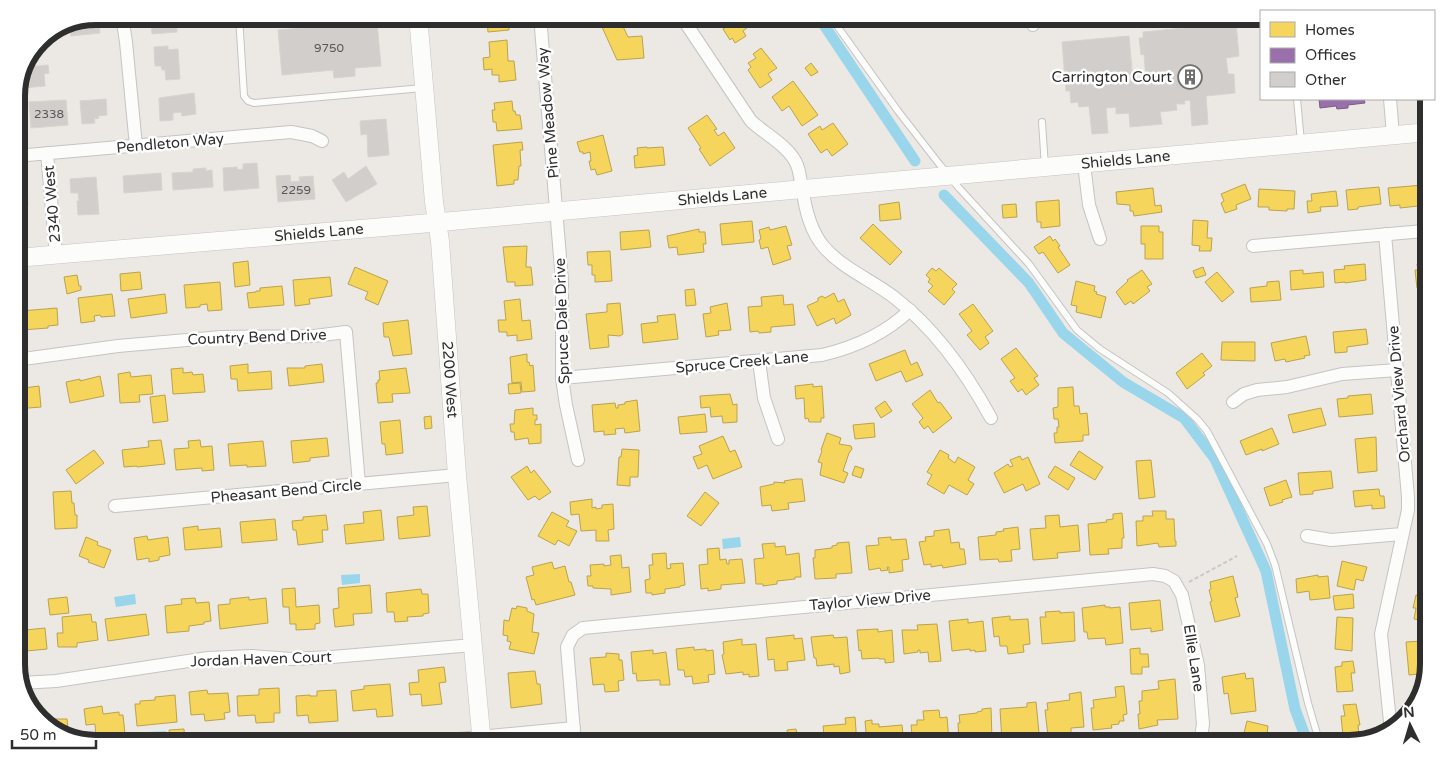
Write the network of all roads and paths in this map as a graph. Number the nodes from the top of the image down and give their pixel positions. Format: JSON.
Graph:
{"nodes":[{"id":1,"x":123,"y":25,"type":"edge"},
{"id":2,"x":240,"y":25,"type":"edge"},
{"id":3,"x":419,"y":25,"type":"edge"},
{"id":4,"x":541,"y":25,"type":"edge"},
{"id":5,"x":687,"y":25,"type":"edge"},
{"id":6,"x":836,"y":25,"type":"edge"},
{"id":7,"x":424,"y":88,"type":"junction"},
{"id":8,"x":1297,"y":100,"type":"edge"},
{"id":9,"x":1390,"y":100,"type":"edge"},
{"id":10,"x":1042,"y":122,"type":"dead end"},
{"id":11,"x":1420,"y":133,"type":"edge"},
{"id":12,"x":1393,"y":135,"type":"junction"},
{"id":13,"x":322,"y":141,"type":"dead end"},
{"id":14,"x":1301,"y":144,"type":"junction"},
{"id":15,"x":136,"y":146,"type":"junction"},
{"id":16,"x":48,"y":154,"type":"junction"},
{"id":17,"x":25,"y":155,"type":"edge"},
{"id":18,"x":1084,"y":164,"type":"junction"},
{"id":19,"x":1045,"y":168,"type":"junction"},
{"id":20,"x":949,"y":177,"type":"junction"},
{"id":21,"x":802,"y":189,"type":"junction"},
{"id":22,"x":557,"y":210,"type":"junction"},
{"id":23,"x":437,"y":222,"type":"junction"},
{"id":24,"x":1420,"y":231,"type":"edge"},
{"id":25,"x":1385,"y":234,"type":"junction"},
{"id":26,"x":1100,"y":239,"type":"dead end"},
{"id":27,"x":1253,"y":246,"type":"dead end"},
{"id":28,"x":56,"y":255,"type":"junction"},
{"id":29,"x":25,"y":257,"type":"edge"},
{"id":30,"x":910,"y":310,"type":"junction"},
{"id":31,"x":25,"y":359,"type":"edge"},
{"id":32,"x":759,"y":361,"type":"junction"},
{"id":33,"x":1397,"y":370,"type":"junction"},
{"id":34,"x":562,"y":378,"type":"junction"},
{"id":35,"x":1233,"y":402,"type":"dead end"},
{"id":36,"x":991,"y":418,"type":"dead end"},
{"id":37,"x":778,"y":439,"type":"dead end"},
{"id":38,"x":578,"y":460,"type":"dead end"},
{"id":39,"x":457,"y":476,"type":"junction"},
{"id":40,"x":359,"y":484,"type":"junction"},
{"id":41,"x":115,"y":506,"type":"dead end"},
{"id":42,"x":1402,"y":534,"type":"junction"},
{"id":43,"x":1307,"y":536,"type":"dead end"},
{"id":44,"x":1236,"y":556,"type":"dead end"},
{"id":45,"x":1170,"y":578,"type":"joint"},
{"id":46,"x":1189,"y":582,"type":"dead end"},
{"id":47,"x":473,"y":645,"type":"junction"},
{"id":48,"x":28,"y":683,"type":"edge"},
{"id":49,"x":1388,"y":700,"type":"edge"},
{"id":50,"x":574,"y":728,"type":"junction"},
{"id":51,"x":482,"y":735,"type":"edge"},
{"id":52,"x":520,"y":735,"type":"edge"},
{"id":53,"x":574,"y":735,"type":"edge"},
{"id":54,"x":1200,"y":735,"type":"edge"},
{"id":55,"x":1317,"y":735,"type":"edge"}],
"edges":[{"from":1,"to":15,"type":"street"},
{"from":2,"to":7,"type":"lane"},
{"from":3,"to":7,"type":"main road","name":"2200 West"},
{"from":4,"to":22,"type":"street","name":"Pine Meadow Way"},
{"from":5,"to":21,"type":"street"},
{"from":6,"to":20,"type":"lane"},
{"from":7,"to":23,"type":"main road","name":"2200 West"},
{"from":8,"to":14,"type":"lane"},
{"from":9,"to":12,"type":"street"},
{"from":10,"to":19,"type":"lane"},
{"from":11,"to":12,"type":"main road","name":"Shields Lane"},
{"from":12,"to":14,"type":"main road","name":"Shields Lane"},
{"from":13,"to":15,"type":"street","name":"Pendleton Way"},
{"from":14,"to":18,"type":"main road","name":"Shields Lane"},
{"from":15,"to":16,"type":"street","name":"Pendleton Way"},
{"from":16,"to":17,"type":"street","name":"Pendleton Way"},
{"from":16,"to":28,"type":"street","name":"2340 West"},
{"from":18,"to":19,"type":"main road","name":"Shields Lane"},
{"from":18,"to":26,"type":"street"},
{"from":19,"to":20,"type":"main road","name":"Shields Lane"},
{"from":20,"to":21,"type":"main road","name":"Shields Lane"},
{"from":20,"to":55,"type":"lane"},
{"from":21,"to":22,"type":"main road","name":"Shields Lane"},
{"from":21,"to":30,"type":"street"},
{"from":22,"to":23,"type":"main road","name":"Shields Lane"},
{"from":22,"to":34,"type":"street","name":"Spruce Dale Drive"},
{"from":23,"to":28,"type":"main road","name":"Shields Lane"},
{"from":23,"to":39,"type":"main road","name":"2200 West"},
{"from":24,"to":25,"type":"street"},
{"from":25,"to":27,"type":"street"},
{"from":25,"to":33,"type":"street","name":"Orchard View Drive"},
{"from":28,"to":29,"type":"main road","name":"Shields Lane"},
{"from":30,"to":32,"type":"street","name":"Spruce Creek Lane"},
{"from":30,"to":36,"type":"street"},
{"from":31,"to":40,"type":"street","name":"Country Bend Drive"},
{"from":32,"to":34,"type":"street","name":"Spruce Creek Lane"},
{"from":32,"to":37,"type":"street"},
{"from":33,"to":35,"type":"street"},
{"from":33,"to":42,"type":"street","name":"Orchard View Drive"},
{"from":34,"to":38,"type":"street","name":"Spruce Dale Drive"},
{"from":39,"to":40,"type":"street","name":"Pheasant Bend Circle"},
{"from":39,"to":47,"type":"main road","name":"2200 West"},
{"from":40,"to":41,"type":"street","name":"Pheasant Bend Circle"},
{"from":42,"to":43,"type":"street"},
{"from":42,"to":49,"type":"street","name":"Orchard View Drive"},
{"from":44,"to":46,"type":"path"},
{"from":45,"to":50,"type":"street","name":"Taylor View Drive"},
{"from":45,"to":54,"type":"street","name":"Ellie Lane"},
{"from":47,"to":48,"type":"street","name":"Jordan Haven Court"},
{"from":47,"to":51,"type":"main road","name":"2200 West"},
{"from":50,"to":52,"type":"street"},
{"from":50,"to":53,"type":"street"}]}
